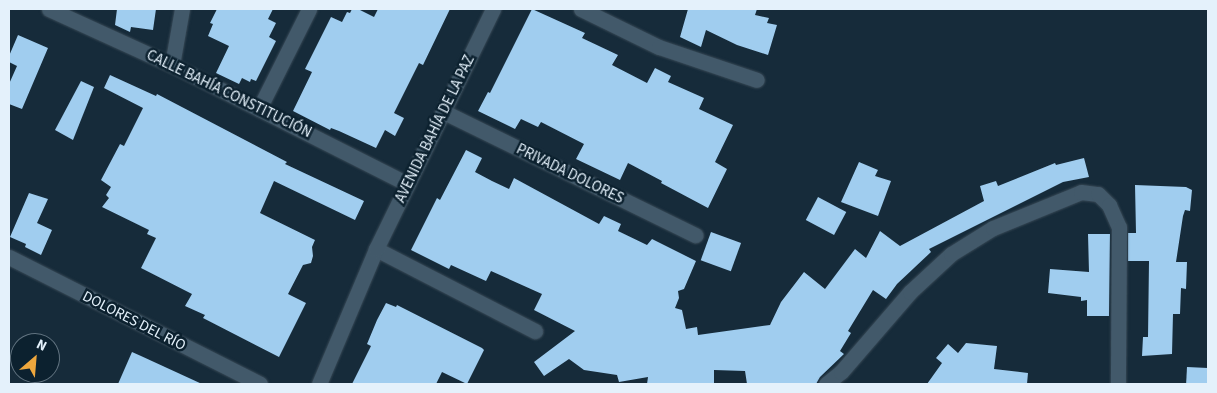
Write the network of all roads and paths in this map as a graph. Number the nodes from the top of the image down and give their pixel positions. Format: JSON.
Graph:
{"nodes":[{"id":1,"x":49,"y":9,"type":"edge"},
{"id":2,"x":182,"y":9,"type":"edge"},
{"id":3,"x":309,"y":9,"type":"edge"},
{"id":4,"x":493,"y":9,"type":"edge"},
{"id":5,"x":581,"y":9,"type":"edge"},
{"id":6,"x":172,"y":65,"type":"junction"},
{"id":7,"x":757,"y":80,"type":"dead end"},
{"id":8,"x":258,"y":109,"type":"junction"},
{"id":9,"x":444,"y":112,"type":"junction"},
{"id":10,"x":408,"y":184,"type":"junction"},
{"id":11,"x":696,"y":235,"type":"dead end"},
{"id":12,"x":376,"y":249,"type":"junction"},
{"id":13,"x":9,"y":257,"type":"edge"},
{"id":14,"x":535,"y":331,"type":"dead end"},
{"id":15,"x":260,"y":384,"type":"edge"},
{"id":16,"x":318,"y":384,"type":"edge"},
{"id":17,"x":826,"y":384,"type":"edge"},
{"id":18,"x":1118,"y":384,"type":"edge"}],
"edges":[{"from":1,"to":6,"type":"street","name":"CALLE BAHÍA CONSTITUCIÓN"},
{"from":2,"to":6,"type":"street"},
{"from":3,"to":8,"type":"street"},
{"from":4,"to":9,"type":"street","name":"AVENIDA BAHÍA DE LA PAZ"},
{"from":5,"to":7,"type":"street"},
{"from":6,"to":8,"type":"street","name":"CALLE BAHÍA CONSTITUCIÓN"},
{"from":8,"to":10,"type":"street","name":"CALLE BAHÍA CONSTITUCIÓN"},
{"from":9,"to":10,"type":"street","name":"AVENIDA BAHÍA DE LA PAZ"},
{"from":9,"to":11,"type":"street","name":"PRIVADA DOLORES"},
{"from":10,"to":12,"type":"street","name":"AVENIDA BAHÍA DE LA PAZ"},
{"from":12,"to":14,"type":"street"},
{"from":12,"to":16,"type":"street","name":"AVENIDA BAHÍA DE LA PAZ"},
{"from":13,"to":15,"type":"street","name":"DOLORES DEL RÍO"},
{"from":17,"to":18,"type":"street"}]}
